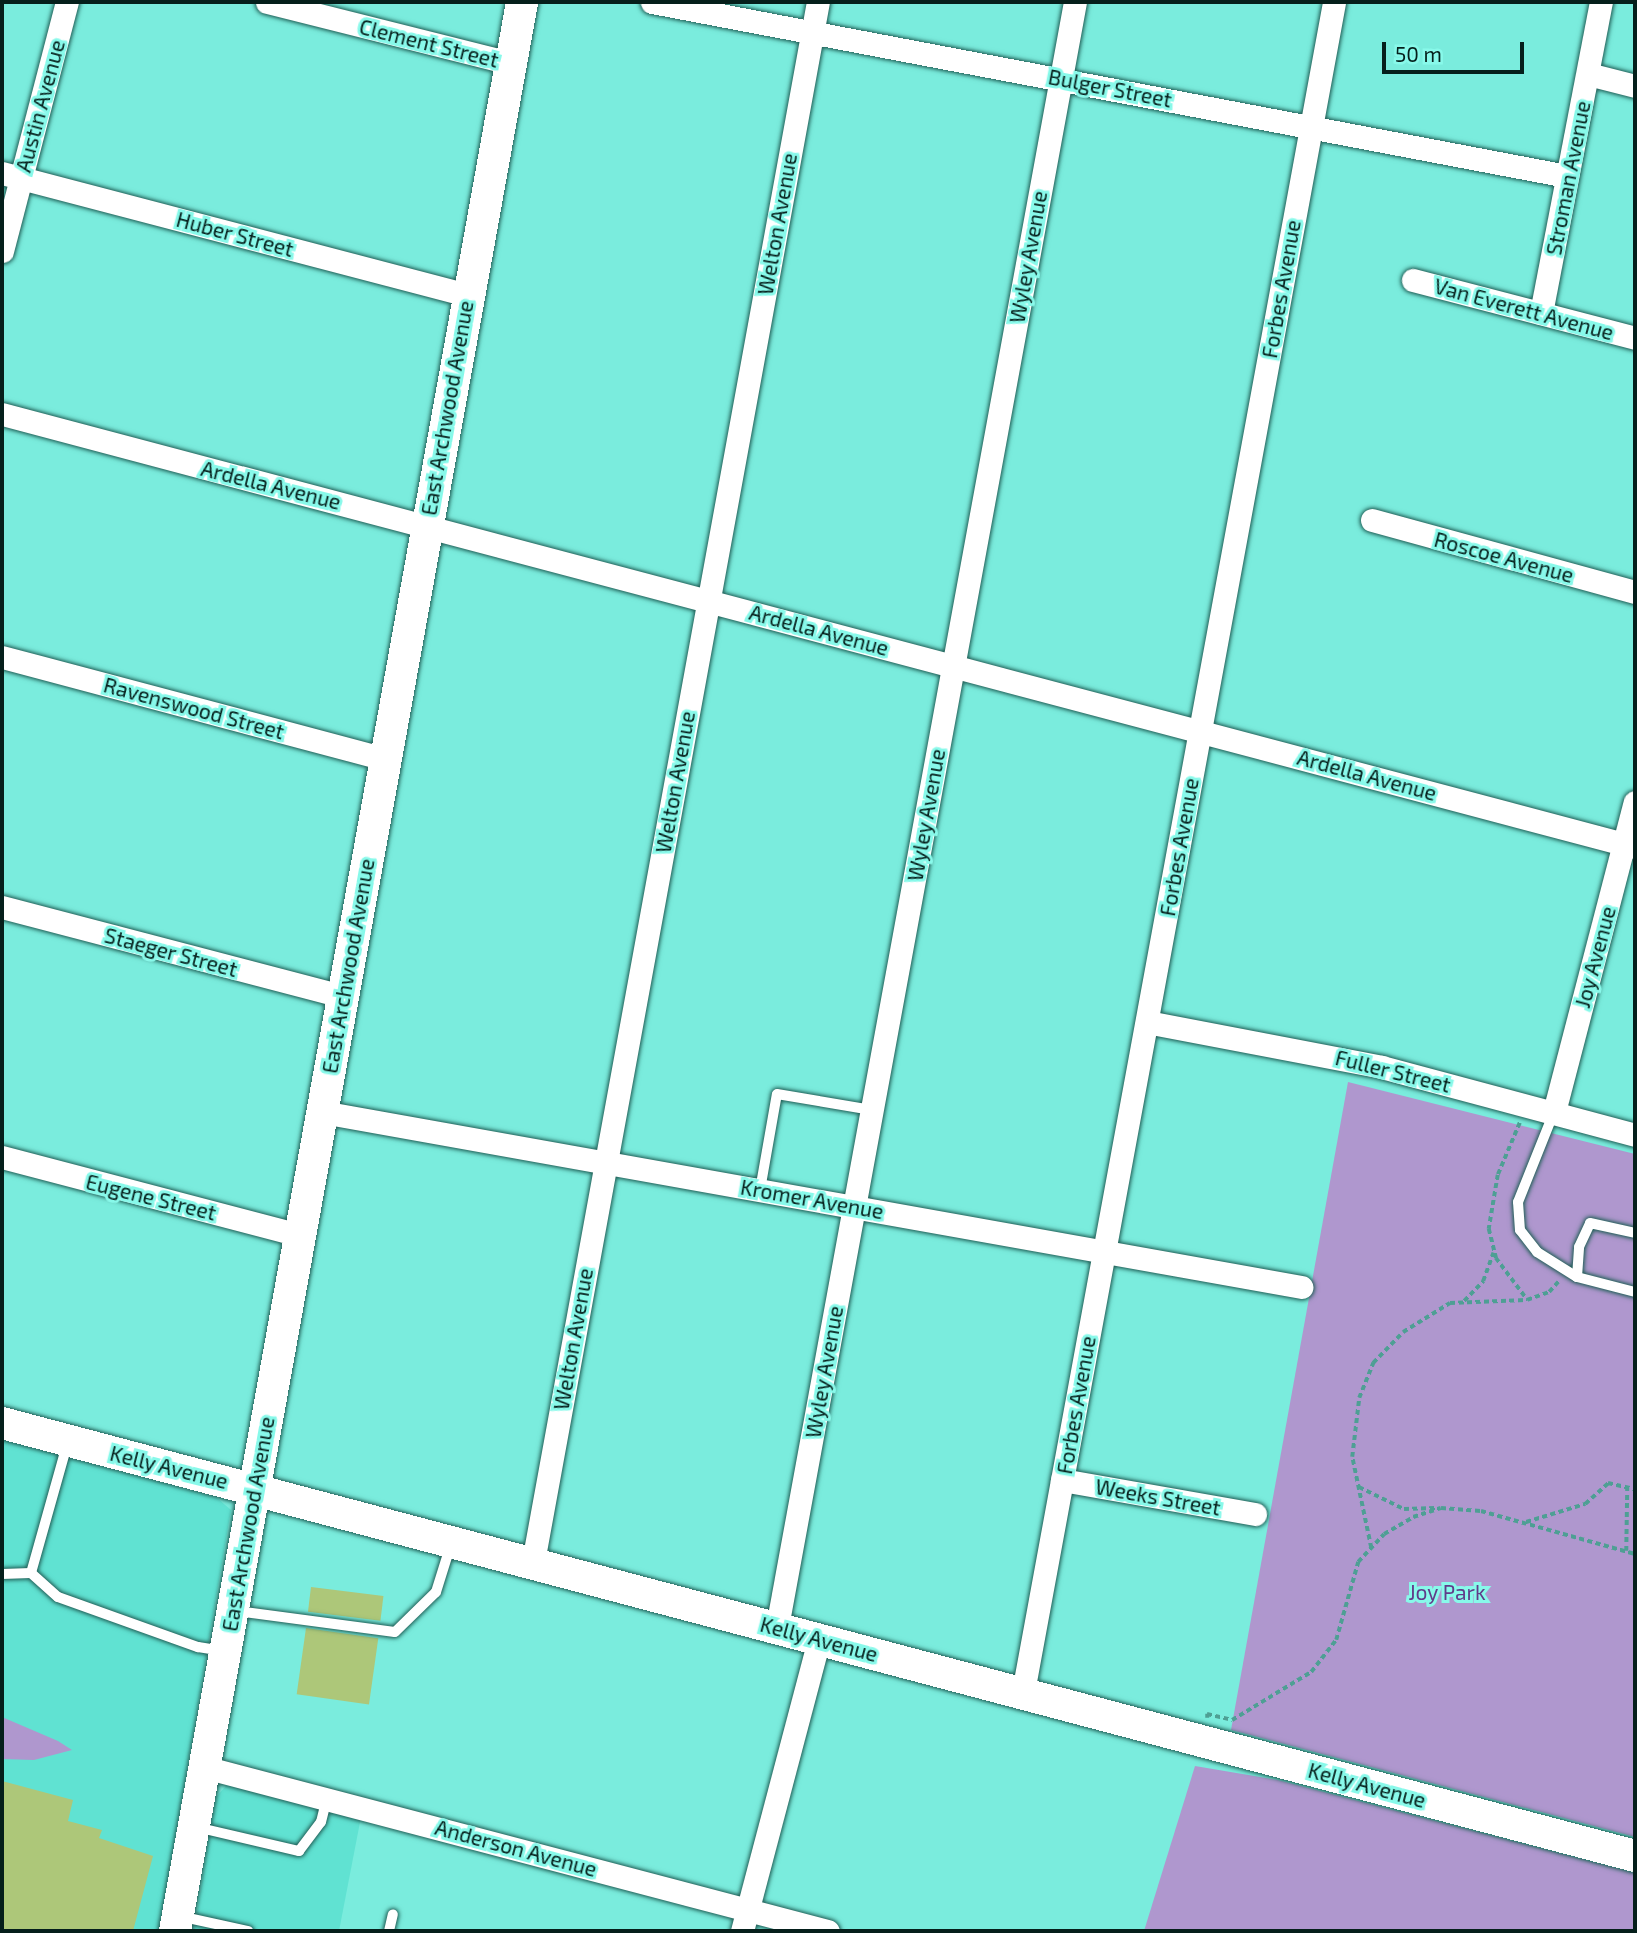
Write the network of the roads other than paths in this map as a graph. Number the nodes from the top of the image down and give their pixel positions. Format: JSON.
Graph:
{"nodes":[{"id":1,"x":68,"y":2,"type":"edge"},
{"id":2,"x":267,"y":2,"type":"edge"},
{"id":3,"x":522,"y":2,"type":"edge"},
{"id":4,"x":652,"y":2,"type":"edge"},
{"id":5,"x":818,"y":2,"type":"edge"},
{"id":6,"x":1075,"y":2,"type":"edge"},
{"id":7,"x":1334,"y":2,"type":"edge"},
{"id":8,"x":1601,"y":2,"type":"edge"},
{"id":9,"x":812,"y":31,"type":"junction"},
{"id":10,"x":510,"y":63,"type":"junction"},
{"id":11,"x":1588,"y":74,"type":"junction"},
{"id":12,"x":1061,"y":79,"type":"junction"},
{"id":13,"x":1635,"y":86,"type":"edge"},
{"id":14,"x":1311,"y":127,"type":"junction"},
{"id":15,"x":11,"y":175,"type":"edge"},
{"id":16,"x":1567,"y":176,"type":"junction"},
{"id":17,"x":2,"y":251,"type":"edge"},
{"id":18,"x":1413,"y":280,"type":"dead end"},
{"id":19,"x":467,"y":295,"type":"junction"},
{"id":20,"x":1541,"y":313,"type":"junction"},
{"id":21,"x":1635,"y":338,"type":"edge"},
{"id":22,"x":2,"y":414,"type":"edge"},
{"id":23,"x":1372,"y":520,"type":"dead end"},
{"id":24,"x":426,"y":526,"type":"junction"},
{"id":25,"x":1635,"y":592,"type":"edge"},
{"id":26,"x":708,"y":601,"type":"junction"},
{"id":27,"x":2,"y":657,"type":"edge"},
{"id":28,"x":953,"y":666,"type":"junction"},
{"id":29,"x":1200,"y":731,"type":"junction"},
{"id":30,"x":386,"y":759,"type":"junction"},
{"id":31,"x":1635,"y":802,"type":"edge"},
{"id":32,"x":1630,"y":846,"type":"edge"},
{"id":33,"x":2,"y":907,"type":"edge"},
{"id":34,"x":341,"y":996,"type":"junction"},
{"id":35,"x":1147,"y":1022,"type":"junction"},
{"id":36,"x":872,"y":1110,"type":"junction"},
{"id":37,"x":322,"y":1112,"type":"junction"},
{"id":38,"x":1554,"y":1112,"type":"junction"},
{"id":39,"x":1635,"y":1135,"type":"edge"},
{"id":40,"x":2,"y":1157,"type":"edge"},
{"id":41,"x":605,"y":1163,"type":"junction"},
{"id":42,"x":760,"y":1190,"type":"junction"},
{"id":43,"x":854,"y":1207,"type":"junction"},
{"id":44,"x":1635,"y":1234,"type":"edge"},
{"id":45,"x":300,"y":1235,"type":"junction"},
{"id":46,"x":1104,"y":1252,"type":"junction"},
{"id":47,"x":1573,"y":1274,"type":"junction"},
{"id":48,"x":1301,"y":1287,"type":"dead end"},
{"id":49,"x":1635,"y":1292,"type":"edge"},
{"id":50,"x":2,"y":1423,"type":"edge"},
{"id":51,"x":68,"y":1441,"type":"junction"},
{"id":52,"x":1062,"y":1480,"type":"junction"},
{"id":53,"x":255,"y":1489,"type":"junction"},
{"id":54,"x":1255,"y":1514,"type":"dead end"},
{"id":55,"x":452,"y":1541,"type":"junction"},
{"id":56,"x":533,"y":1562,"type":"junction"},
{"id":57,"x":31,"y":1573,"type":"junction"},
{"id":58,"x":2,"y":1574,"type":"edge"},
{"id":59,"x":233,"y":1611,"type":"junction"},
{"id":60,"x":776,"y":1628,"type":"junction"},
{"id":61,"x":819,"y":1639,"type":"junction"},
{"id":62,"x":225,"y":1651,"type":"junction"},
{"id":63,"x":1023,"y":1692,"type":"junction"},
{"id":64,"x":204,"y":1767,"type":"junction"},
{"id":65,"x":327,"y":1798,"type":"junction"},
{"id":66,"x":193,"y":1827,"type":"junction"},
{"id":67,"x":1635,"y":1856,"type":"edge"},
{"id":68,"x":393,"y":1914,"type":"dead end"},
{"id":69,"x":745,"y":1921,"type":"edge"},
{"id":70,"x":176,"y":1924,"type":"edge"},
{"id":71,"x":248,"y":1931,"type":"edge"},
{"id":72,"x":389,"y":1931,"type":"edge"},
{"id":73,"x":828,"y":1931,"type":"edge"}],
"edges":[{"from":1,"to":15,"type":"street","name":"Austin Avenue"},
{"from":2,"to":10,"type":"street","name":"Clement Street"},
{"from":3,"to":10,"type":"main road","name":"East Archwood Avenue"},
{"from":4,"to":9,"type":"street","name":"Bulger Street"},
{"from":5,"to":9,"type":"street","name":"Welton Avenue"},
{"from":6,"to":12,"type":"street","name":"Wyley Avenue"},
{"from":7,"to":14,"type":"street","name":"Forbes Avenue"},
{"from":8,"to":11,"type":"street","name":"Stroman Avenue"},
{"from":9,"to":12,"type":"street","name":"Bulger Street"},
{"from":9,"to":26,"type":"street","name":"Welton Avenue"},
{"from":10,"to":19,"type":"main road","name":"East Archwood Avenue"},
{"from":11,"to":13,"type":"street"},
{"from":11,"to":16,"type":"street","name":"Stroman Avenue"},
{"from":12,"to":14,"type":"street","name":"Bulger Street"},
{"from":12,"to":28,"type":"street","name":"Wyley Avenue"},
{"from":14,"to":16,"type":"street","name":"Bulger Street"},
{"from":14,"to":29,"type":"street","name":"Forbes Avenue"},
{"from":15,"to":17,"type":"street","name":"Austin Avenue"},
{"from":15,"to":19,"type":"street","name":"Huber Street"},
{"from":16,"to":20,"type":"street","name":"Stroman Avenue"},
{"from":18,"to":20,"type":"street","name":"Van Everett Avenue"},
{"from":19,"to":24,"type":"main road","name":"East Archwood Avenue"},
{"from":20,"to":21,"type":"street","name":"Van Everett Avenue"},
{"from":22,"to":24,"type":"street","name":"Ardella Avenue"},
{"from":23,"to":25,"type":"street","name":"Roscoe Avenue"},
{"from":24,"to":26,"type":"street","name":"Ardella Avenue"},
{"from":24,"to":30,"type":"main road","name":"East Archwood Avenue"},
{"from":26,"to":28,"type":"street","name":"Ardella Avenue"},
{"from":26,"to":41,"type":"street","name":"Welton Avenue"},
{"from":27,"to":30,"type":"street","name":"Ravenswood Street"},
{"from":28,"to":29,"type":"street","name":"Ardella Avenue"},
{"from":28,"to":36,"type":"street","name":"Wyley Avenue"},
{"from":29,"to":32,"type":"street","name":"Ardella Avenue"},
{"from":29,"to":35,"type":"street","name":"Forbes Avenue"},
{"from":30,"to":34,"type":"main road","name":"East Archwood Avenue"},
{"from":31,"to":32,"type":"street","name":"Joy Avenue"},
{"from":32,"to":38,"type":"street","name":"Joy Avenue"},
{"from":33,"to":34,"type":"street","name":"Staeger Street"},
{"from":34,"to":37,"type":"main road","name":"East Archwood Avenue"},
{"from":35,"to":38,"type":"street","name":"Fuller Street"},
{"from":35,"to":46,"type":"street","name":"Forbes Avenue"},
{"from":36,"to":42,"type":"lane"},
{"from":36,"to":43,"type":"street","name":"Wyley Avenue"},
{"from":37,"to":41,"type":"street","name":"Kromer Avenue"},
{"from":37,"to":45,"type":"main road","name":"East Archwood Avenue"},
{"from":38,"to":39,"type":"street","name":"Fuller Street"},
{"from":38,"to":47,"type":"lane"},
{"from":40,"to":45,"type":"street","name":"Eugene Street"},
{"from":41,"to":42,"type":"street","name":"Kromer Avenue"},
{"from":41,"to":56,"type":"street","name":"Welton Avenue"},
{"from":42,"to":43,"type":"street","name":"Kromer Avenue"},
{"from":43,"to":46,"type":"street","name":"Kromer Avenue"},
{"from":43,"to":60,"type":"street","name":"Wyley Avenue"},
{"from":44,"to":47,"type":"lane"},
{"from":45,"to":53,"type":"main road","name":"East Archwood Avenue"},
{"from":46,"to":48,"type":"street","name":"Kromer Avenue"},
{"from":46,"to":52,"type":"street","name":"Forbes Avenue"},
{"from":47,"to":49,"type":"lane"},
{"from":50,"to":51,"type":"main road","name":"Kelly Avenue"},
{"from":51,"to":53,"type":"main road","name":"Kelly Avenue"},
{"from":51,"to":57,"type":"lane"},
{"from":52,"to":54,"type":"street","name":"Weeks Street"},
{"from":52,"to":63,"type":"street","name":"Forbes Avenue"},
{"from":53,"to":55,"type":"main road","name":"Kelly Avenue"},
{"from":53,"to":59,"type":"main road","name":"East Archwood Avenue"},
{"from":55,"to":56,"type":"main road","name":"Kelly Avenue"},
{"from":55,"to":59,"type":"lane"},
{"from":56,"to":60,"type":"main road","name":"Kelly Avenue"},
{"from":57,"to":58,"type":"lane"},
{"from":57,"to":62,"type":"lane"},
{"from":59,"to":62,"type":"main road","name":"East Archwood Avenue"},
{"from":60,"to":61,"type":"main road","name":"Kelly Avenue"},
{"from":61,"to":63,"type":"main road","name":"Kelly Avenue"},
{"from":61,"to":69,"type":"street"},
{"from":62,"to":64,"type":"main road","name":"East Archwood Avenue"},
{"from":63,"to":67,"type":"main road","name":"Kelly Avenue"},
{"from":64,"to":65,"type":"street","name":"Anderson Avenue"},
{"from":64,"to":66,"type":"main road","name":"East Archwood Avenue"},
{"from":65,"to":66,"type":"lane"},
{"from":65,"to":69,"type":"street","name":"Anderson Avenue"},
{"from":66,"to":70,"type":"main road","name":"East Archwood Avenue"},
{"from":68,"to":72,"type":"lane"},
{"from":69,"to":73,"type":"street","name":"Anderson Avenue"},
{"from":70,"to":71,"type":"lane"}]}
